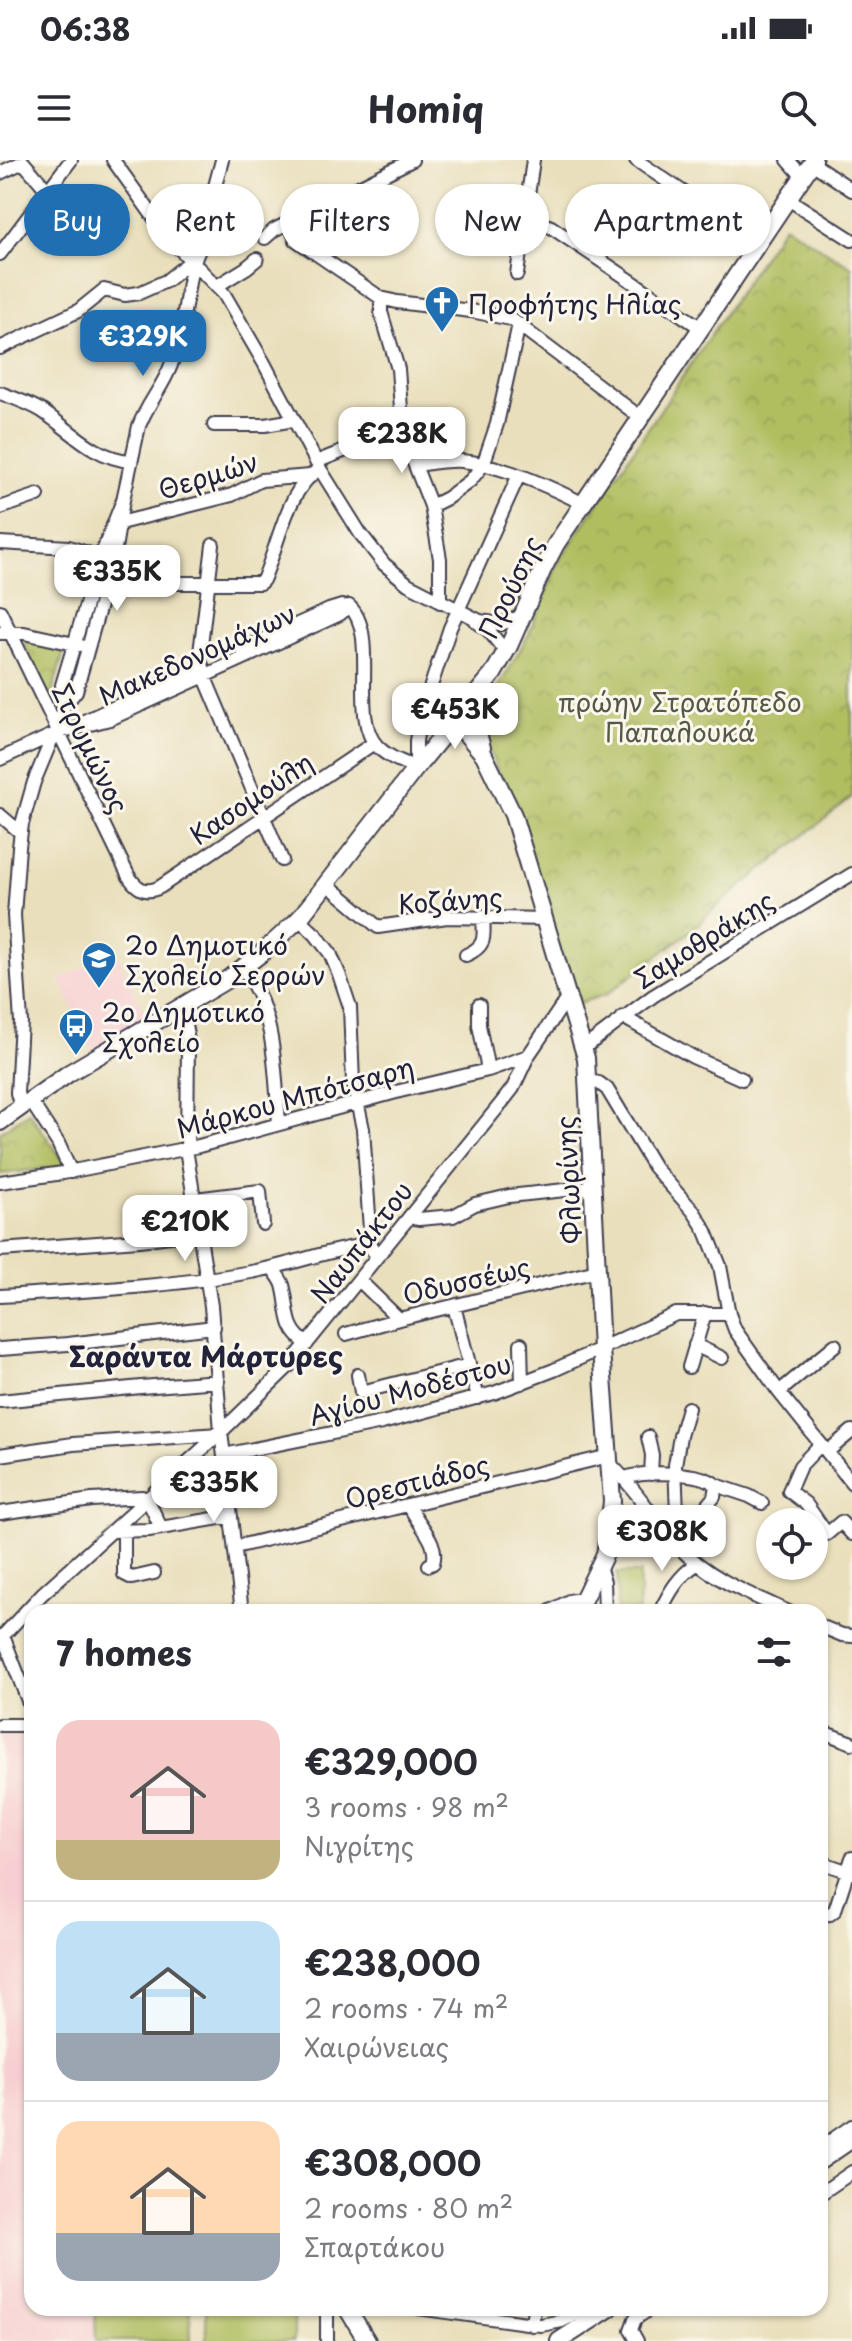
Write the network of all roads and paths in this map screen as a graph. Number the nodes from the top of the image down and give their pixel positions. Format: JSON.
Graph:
{"nodes":[{"id":1,"x":71,"y":160,"type":"edge"},
{"id":2,"x":113,"y":160,"type":"edge"},
{"id":3,"x":222,"y":160,"type":"edge"},
{"id":4,"x":412,"y":160,"type":"edge"},
{"id":5,"x":533,"y":160,"type":"edge"},
{"id":6,"x":636,"y":160,"type":"edge"},
{"id":7,"x":788,"y":160,"type":"edge"},
{"id":8,"x":23,"y":162,"type":"edge"},
{"id":9,"x":396,"y":164,"type":"edge"},
{"id":10,"x":810,"y":167,"type":"edge"},
{"id":11,"x":0,"y":173,"type":"edge"},
{"id":12,"x":42,"y":184,"type":"edge"},
{"id":13,"x":53,"y":184,"type":"edge"},
{"id":14,"x":216,"y":184,"type":"edge"},
{"id":15,"x":359,"y":184,"type":"edge"},
{"id":16,"x":530,"y":184,"type":"edge"},
{"id":17,"x":671,"y":184,"type":"edge"},
{"id":18,"x":852,"y":190,"type":"edge"},
{"id":19,"x":788,"y":199,"type":"junction"},
{"id":20,"x":146,"y":206,"type":"edge"},
{"id":21,"x":24,"y":222,"type":"edge"},
{"id":22,"x":771,"y":224,"type":"edge"},
{"id":23,"x":549,"y":226,"type":"edge"},
{"id":24,"x":280,"y":227,"type":"edge"},
{"id":25,"x":265,"y":238,"type":"dead end"},
{"id":26,"x":852,"y":240,"type":"edge"},
{"id":27,"x":0,"y":254,"type":"edge"},
{"id":28,"x":188,"y":256,"type":"edge"},
{"id":29,"x":195,"y":256,"type":"edge"},
{"id":30,"x":319,"y":256,"type":"edge"},
{"id":31,"x":519,"y":256,"type":"edge"},
{"id":32,"x":749,"y":256,"type":"edge"},
{"id":33,"x":257,"y":259,"type":"dead end"},
{"id":34,"x":193,"y":260,"type":"junction"},
{"id":35,"x":517,"y":274,"type":"dead end"},
{"id":36,"x":217,"y":286,"type":"junction"},
{"id":37,"x":381,"y":298,"type":"junction"},
{"id":38,"x":519,"y":324,"type":"junction"},
{"id":39,"x":701,"y":328,"type":"junction"},
{"id":40,"x":97,"y":332,"type":"dead end"},
{"id":41,"x":179,"y":335,"type":"junction"},
{"id":42,"x":0,"y":348,"type":"edge"},
{"id":43,"x":0,"y":393,"type":"edge"},
{"id":44,"x":640,"y":417,"type":"junction"},
{"id":45,"x":294,"y":420,"type":"junction"},
{"id":46,"x":214,"y":425,"type":"dead end"},
{"id":47,"x":403,"y":435,"type":"junction"},
{"id":48,"x":130,"y":461,"type":"junction"},
{"id":49,"x":417,"y":465,"type":"junction"},
{"id":50,"x":483,"y":465,"type":"junction"},
{"id":51,"x":315,"y":469,"type":"junction"},
{"id":52,"x":518,"y":477,"type":"junction"},
{"id":53,"x":38,"y":495,"type":"dead end"},
{"id":54,"x":123,"y":500,"type":"junction"},
{"id":55,"x":582,"y":503,"type":"junction"},
{"id":56,"x":431,"y":506,"type":"junction"},
{"id":57,"x":0,"y":508,"type":"edge"},
{"id":58,"x":120,"y":523,"type":"junction"},
{"id":59,"x":0,"y":543,"type":"edge"},
{"id":60,"x":213,"y":545,"type":"dead end"},
{"id":61,"x":106,"y":562,"type":"junction"},
{"id":62,"x":208,"y":583,"type":"junction"},
{"id":63,"x":440,"y":602,"type":"junction"},
{"id":64,"x":457,"y":610,"type":"junction"},
{"id":65,"x":0,"y":611,"type":"edge"},
{"id":66,"x":522,"y":616,"type":"junction"},
{"id":67,"x":470,"y":617,"type":"junction"},
{"id":68,"x":5,"y":632,"type":"edge"},
{"id":69,"x":74,"y":644,"type":"junction"},
{"id":70,"x":89,"y":648,"type":"junction"},
{"id":71,"x":506,"y":652,"type":"junction"},
{"id":72,"x":202,"y":672,"type":"junction"},
{"id":73,"x":480,"y":691,"type":"junction"},
{"id":74,"x":64,"y":706,"type":"junction"},
{"id":75,"x":455,"y":721,"type":"junction"},
{"id":76,"x":57,"y":733,"type":"junction"},
{"id":77,"x":374,"y":743,"type":"junction"},
{"id":78,"x":484,"y":755,"type":"junction"},
{"id":79,"x":0,"y":759,"type":"edge"},
{"id":80,"x":416,"y":768,"type":"junction"},
{"id":81,"x":0,"y":815,"type":"edge"},
{"id":82,"x":264,"y":818,"type":"junction"},
{"id":83,"x":20,"y":832,"type":"junction"},
{"id":84,"x":282,"y":860,"type":"dead end"},
{"id":85,"x":852,"y":874,"type":"edge"},
{"id":86,"x":327,"y":884,"type":"junction"},
{"id":87,"x":153,"y":891,"type":"joint"},
{"id":88,"x":483,"y":916,"type":"junction"},
{"id":89,"x":299,"y":919,"type":"junction"},
{"id":90,"x":545,"y":919,"type":"junction"},
{"id":91,"x":466,"y":955,"type":"dead end"},
{"id":92,"x":243,"y":968,"type":"junction"},
{"id":93,"x":568,"y":997,"type":"junction"},
{"id":94,"x":479,"y":1005,"type":"dead end"},
{"id":95,"x":182,"y":1008,"type":"junction"},
{"id":96,"x":623,"y":1017,"type":"junction"},
{"id":97,"x":585,"y":1047,"type":"junction"},
{"id":98,"x":528,"y":1056,"type":"junction"},
{"id":99,"x":488,"y":1070,"type":"junction"},
{"id":100,"x":742,"y":1079,"type":"dead end"},
{"id":101,"x":588,"y":1081,"type":"junction"},
{"id":102,"x":356,"y":1103,"type":"junction"},
{"id":103,"x":25,"y":1104,"type":"junction"},
{"id":104,"x":0,"y":1122,"type":"edge"},
{"id":105,"x":279,"y":1124,"type":"junction"},
{"id":106,"x":186,"y":1149,"type":"junction"},
{"id":107,"x":71,"y":1172,"type":"junction"},
{"id":108,"x":0,"y":1182,"type":"edge"},
{"id":109,"x":593,"y":1187,"type":"junction"},
{"id":110,"x":195,"y":1199,"type":"junction"},
{"id":111,"x":409,"y":1217,"type":"junction"},
{"id":112,"x":263,"y":1224,"type":"dead end"},
{"id":113,"x":201,"y":1232,"type":"junction"},
{"id":114,"x":371,"y":1244,"type":"junction"},
{"id":115,"x":0,"y":1250,"type":"edge"},
{"id":116,"x":377,"y":1257,"type":"junction"},
{"id":117,"x":273,"y":1268,"type":"junction"},
{"id":118,"x":597,"y":1271,"type":"junction"},
{"id":119,"x":208,"y":1279,"type":"junction"},
{"id":120,"x":359,"y":1280,"type":"junction"},
{"id":121,"x":0,"y":1296,"type":"edge"},
{"id":122,"x":454,"y":1306,"type":"junction"},
{"id":123,"x":336,"y":1309,"type":"junction"},
{"id":124,"x":705,"y":1313,"type":"junction"},
{"id":125,"x":729,"y":1314,"type":"junction"},
{"id":126,"x":399,"y":1319,"type":"junction"},
{"id":127,"x":214,"y":1327,"type":"junction"},
{"id":128,"x":307,"y":1344,"type":"junction"},
{"id":129,"x":521,"y":1344,"type":"dead end"},
{"id":130,"x":695,"y":1345,"type":"junction"},
{"id":131,"x":835,"y":1345,"type":"dead end"},
{"id":132,"x":0,"y":1349,"type":"edge"},
{"id":133,"x":601,"y":1349,"type":"junction"},
{"id":134,"x":722,"y":1358,"type":"dead end"},
{"id":135,"x":469,"y":1365,"type":"junction"},
{"id":136,"x":689,"y":1367,"type":"dead end"},
{"id":137,"x":358,"y":1375,"type":"dead end"},
{"id":138,"x":218,"y":1381,"type":"junction"},
{"id":139,"x":522,"y":1383,"type":"junction"},
{"id":140,"x":779,"y":1392,"type":"junction"},
{"id":141,"x":478,"y":1398,"type":"junction"},
{"id":142,"x":0,"y":1401,"type":"edge"},
{"id":143,"x":688,"y":1408,"type":"dead end"},
{"id":144,"x":852,"y":1431,"type":"edge"},
{"id":145,"x":220,"y":1433,"type":"junction"},
{"id":146,"x":648,"y":1437,"type":"dead end"},
{"id":147,"x":824,"y":1448,"type":"junction"},
{"id":148,"x":0,"y":1455,"type":"edge"},
{"id":149,"x":224,"y":1455,"type":"junction"},
{"id":150,"x":609,"y":1460,"type":"junction"},
{"id":151,"x":651,"y":1474,"type":"junction"},
{"id":152,"x":675,"y":1475,"type":"junction"},
{"id":153,"x":625,"y":1478,"type":"junction"},
{"id":154,"x":852,"y":1483,"type":"edge"},
{"id":155,"x":716,"y":1485,"type":"junction"},
{"id":156,"x":148,"y":1500,"type":"junction"},
{"id":157,"x":762,"y":1503,"type":"dead end"},
{"id":158,"x":645,"y":1504,"type":"junction"},
{"id":159,"x":409,"y":1505,"type":"junction"},
{"id":160,"x":0,"y":1513,"type":"edge"},
{"id":161,"x":672,"y":1515,"type":"junction"},
{"id":162,"x":231,"y":1516,"type":"junction"},
{"id":163,"x":161,"y":1528,"type":"junction"},
{"id":164,"x":118,"y":1532,"type":"junction"},
{"id":165,"x":852,"y":1534,"type":"edge"},
{"id":166,"x":235,"y":1547,"type":"junction"},
{"id":167,"x":679,"y":1547,"type":"junction"},
{"id":168,"x":697,"y":1564,"type":"junction"},
{"id":169,"x":429,"y":1565,"type":"dead end"},
{"id":170,"x":599,"y":1567,"type":"junction"},
{"id":171,"x":154,"y":1573,"type":"dead end"},
{"id":172,"x":32,"y":1604,"type":"edge"},
{"id":173,"x":241,"y":1604,"type":"edge"},
{"id":174,"x":581,"y":1604,"type":"edge"},
{"id":175,"x":605,"y":1604,"type":"edge"},
{"id":176,"x":664,"y":1604,"type":"edge"},
{"id":177,"x":772,"y":1604,"type":"edge"},
{"id":178,"x":24,"y":1613,"type":"edge"},
{"id":179,"x":828,"y":1629,"type":"edge"},
{"id":180,"x":852,"y":1636,"type":"edge"},
{"id":181,"x":1,"y":1637,"type":"edge"},
{"id":182,"x":24,"y":1692,"type":"edge"},
{"id":183,"x":0,"y":1725,"type":"edge"},
{"id":184,"x":24,"y":1725,"type":"edge"},
{"id":185,"x":828,"y":1734,"type":"edge"},
{"id":186,"x":852,"y":1743,"type":"edge"},
{"id":187,"x":828,"y":1864,"type":"edge"},
{"id":188,"x":851,"y":1868,"type":"edge"},
{"id":189,"x":828,"y":1914,"type":"edge"},
{"id":190,"x":852,"y":2126,"type":"edge"},
{"id":191,"x":852,"y":2139,"type":"edge"},
{"id":192,"x":828,"y":2142,"type":"edge"},
{"id":193,"x":828,"y":2156,"type":"edge"},
{"id":194,"x":852,"y":2172,"type":"edge"},
{"id":195,"x":828,"y":2188,"type":"edge"},
{"id":196,"x":327,"y":2316,"type":"edge"},
{"id":197,"x":352,"y":2316,"type":"edge"},
{"id":198,"x":472,"y":2316,"type":"edge"},
{"id":199,"x":533,"y":2316,"type":"edge"},
{"id":200,"x":572,"y":2316,"type":"edge"},
{"id":201,"x":598,"y":2316,"type":"edge"},
{"id":202,"x":640,"y":2316,"type":"edge"},
{"id":203,"x":532,"y":2325,"type":"junction"},
{"id":204,"x":327,"y":2341,"type":"edge"},
{"id":205,"x":367,"y":2341,"type":"edge"},
{"id":206,"x":559,"y":2341,"type":"edge"},
{"id":207,"x":637,"y":2341,"type":"edge"}],
"edges":[{"from":1,"to":13,"type":"street"},
{"from":2,"to":20,"type":"street"},
{"from":3,"to":14,"type":"street"},
{"from":4,"to":9,"type":"street"},
{"from":5,"to":16,"type":"street"},
{"from":6,"to":17,"type":"street"},
{"from":7,"to":10,"type":"street"},
{"from":8,"to":11,"type":"street"},
{"from":8,"to":12,"type":"street"},
{"from":9,"to":15,"type":"street"},
{"from":10,"to":18,"type":"street"},
{"from":10,"to":19,"type":"main road","name":"Προύσης"},
{"from":19,"to":22,"type":"main road","name":"Προύσης"},
{"from":19,"to":26,"type":"street"},
{"from":21,"to":27,"type":"street"},
{"from":23,"to":39,"type":"street"},
{"from":24,"to":25,"type":"street"},
{"from":28,"to":34,"type":"street"},
{"from":29,"to":34,"type":"street"},
{"from":30,"to":37,"type":"street"},
{"from":31,"to":35,"type":"street"},
{"from":32,"to":39,"type":"main road","name":"Προύσης"},
{"from":33,"to":36,"type":"street"},
{"from":34,"to":36,"type":"street"},
{"from":34,"to":41,"type":"street"},
{"from":34,"to":42,"type":"street"},
{"from":36,"to":45,"type":"street"},
{"from":37,"to":38,"type":"street"},
{"from":37,"to":47,"type":"street"},
{"from":38,"to":44,"type":"street"},
{"from":38,"to":50,"type":"street"},
{"from":39,"to":44,"type":"main road","name":"Προύσης"},
{"from":40,"to":41,"type":"street"},
{"from":41,"to":48,"type":"street"},
{"from":43,"to":48,"type":"street"},
{"from":44,"to":55,"type":"main road","name":"Προύσης"},
{"from":45,"to":46,"type":"street"},
{"from":45,"to":51,"type":"street"},
{"from":47,"to":49,"type":"street"},
{"from":47,"to":51,"type":"street","name":"Θερμών"},
{"from":48,"to":54,"type":"street"},
{"from":49,"to":50,"type":"street"},
{"from":49,"to":56,"type":"street"},
{"from":50,"to":52,"type":"street"},
{"from":50,"to":56,"type":"street"},
{"from":51,"to":58,"type":"street","name":"Θερμών"},
{"from":51,"to":62,"type":"street"},
{"from":51,"to":63,"type":"street"},
{"from":52,"to":55,"type":"street"},
{"from":52,"to":64,"type":"street"},
{"from":53,"to":57,"type":"street"},
{"from":54,"to":58,"type":"street"},
{"from":54,"to":61,"type":"street"},
{"from":55,"to":66,"type":"main road","name":"Προύσης"},
{"from":56,"to":63,"type":"street"},
{"from":58,"to":61,"type":"street"},
{"from":59,"to":61,"type":"street"},
{"from":60,"to":62,"type":"street"},
{"from":61,"to":62,"type":"street"},
{"from":61,"to":69,"type":"street"},
{"from":61,"to":70,"type":"street"},
{"from":62,"to":72,"type":"street"},
{"from":63,"to":64,"type":"street"},
{"from":64,"to":67,"type":"street"},
{"from":64,"to":80,"type":"street"},
{"from":65,"to":68,"type":"street","name":"Στρυμώνος"},
{"from":66,"to":67,"type":"street"},
{"from":66,"to":71,"type":"main road","name":"Προύσης"},
{"from":67,"to":71,"type":"street"},
{"from":68,"to":69,"type":"street"},
{"from":68,"to":76,"type":"street","name":"Στρυμώνος"},
{"from":69,"to":70,"type":"street"},
{"from":69,"to":74,"type":"street"},
{"from":70,"to":74,"type":"street"},
{"from":71,"to":73,"type":"main road","name":"Προύσης"},
{"from":72,"to":76,"type":"street","name":"Μακεδονομάχων"},
{"from":72,"to":77,"type":"street","name":"Μακεδονομάχων"},
{"from":72,"to":82,"type":"street"},
{"from":73,"to":75,"type":"main road","name":"Προύσης"},
{"from":73,"to":78,"type":"main road","name":"Φλωρίνης"},
{"from":74,"to":76,"type":"street"},
{"from":75,"to":78,"type":"main road","name":"Φλωρίνης"},
{"from":75,"to":80,"type":"main road","name":"Προύσης"},
{"from":76,"to":79,"type":"street","name":"Μακεδονομάχων"},
{"from":76,"to":83,"type":"street"},
{"from":76,"to":87,"type":"street","name":"Στρυμώνος"},
{"from":77,"to":80,"type":"street"},
{"from":77,"to":82,"type":"street","name":"Κασομούλη"},
{"from":78,"to":90,"type":"main road","name":"Φλωρίνης"},
{"from":80,"to":86,"type":"main road","name":"Προύσης"},
{"from":81,"to":83,"type":"street"},
{"from":82,"to":84,"type":"street"},
{"from":82,"to":87,"type":"street","name":"Κασομούλη"},
{"from":83,"to":103,"type":"street"},
{"from":85,"to":96,"type":"street","name":"Σαμοθράκης"},
{"from":86,"to":88,"type":"street","name":"Κοζάνης"},
{"from":86,"to":89,"type":"main road","name":"Προύσης"},
{"from":88,"to":90,"type":"street","name":"Κοζάνης"},
{"from":88,"to":91,"type":"street"},
{"from":89,"to":92,"type":"main road","name":"Προύσης"},
{"from":89,"to":102,"type":"street"},
{"from":90,"to":93,"type":"main road","name":"Φλωρίνης"},
{"from":92,"to":95,"type":"main road","name":"Προύσης"},
{"from":92,"to":105,"type":"street"},
{"from":93,"to":97,"type":"main road","name":"Φλωρίνης"},
{"from":93,"to":98,"type":"street"},
{"from":94,"to":99,"type":"street"},
{"from":95,"to":103,"type":"main road","name":"Προύσης"},
{"from":95,"to":106,"type":"street"},
{"from":96,"to":97,"type":"street","name":"Σαμοθράκης"},
{"from":96,"to":100,"type":"street"},
{"from":97,"to":101,"type":"main road","name":"Φλωρίνης"},
{"from":98,"to":99,"type":"street","name":"Μάρκου Μπότσαρη"},
{"from":98,"to":111,"type":"street","name":"Ναυπάκτου"},
{"from":99,"to":102,"type":"street","name":"Μάρκου Μπότσαρη"},
{"from":101,"to":109,"type":"main road","name":"Φλωρίνης"},
{"from":101,"to":125,"type":"street"},
{"from":102,"to":105,"type":"street","name":"Μάρκου Μπότσαρη"},
{"from":102,"to":114,"type":"street"},
{"from":103,"to":104,"type":"main road","name":"Προύσης"},
{"from":103,"to":107,"type":"street"},
{"from":105,"to":106,"type":"street","name":"Μάρκου Μπότσαρη"},
{"from":106,"to":107,"type":"street","name":"Μάρκου Μπότσαρη"},
{"from":106,"to":110,"type":"street"},
{"from":107,"to":108,"type":"street","name":"Μάρκου Μπότσαρη"},
{"from":109,"to":111,"type":"street"},
{"from":109,"to":118,"type":"main road","name":"Φλωρίνης"},
{"from":110,"to":112,"type":"street"},
{"from":110,"to":113,"type":"street"},
{"from":111,"to":116,"type":"street","name":"Ναυπάκτου"},
{"from":113,"to":115,"type":"street"},
{"from":113,"to":119,"type":"street"},
{"from":114,"to":116,"type":"street"},
{"from":114,"to":117,"type":"street"},
{"from":116,"to":120,"type":"street","name":"Ναυπάκτου"},
{"from":117,"to":119,"type":"street"},
{"from":117,"to":128,"type":"street"},
{"from":118,"to":122,"type":"street","name":"Οδυσσέως"},
{"from":118,"to":133,"type":"main road","name":"Φλωρίνης"},
{"from":119,"to":121,"type":"street"},
{"from":119,"to":127,"type":"street"},
{"from":120,"to":123,"type":"street","name":"Ναυπάκτου"},
{"from":120,"to":126,"type":"street"},
{"from":122,"to":126,"type":"street","name":"Οδυσσέως"},
{"from":122,"to":135,"type":"street"},
{"from":123,"to":126,"type":"street","name":"Οδυσσέως"},
{"from":123,"to":128,"type":"street","name":"Ναυπάκτου"},
{"from":124,"to":125,"type":"street","name":"Αγίου Μοδέστου"},
{"from":124,"to":130,"type":"street"},
{"from":124,"to":133,"type":"street","name":"Αγίου Μοδέστου"},
{"from":125,"to":140,"type":"street"},
{"from":127,"to":132,"type":"street"},
{"from":127,"to":138,"type":"street"},
{"from":128,"to":145,"type":"street","name":"Ναυπάκτου"},
{"from":129,"to":139,"type":"street"},
{"from":130,"to":134,"type":"street"},
{"from":130,"to":136,"type":"street"},
{"from":131,"to":140,"type":"street"},
{"from":133,"to":139,"type":"street","name":"Αγίου Μοδέστου"},
{"from":133,"to":150,"type":"main road","name":"Φλωρίνης"},
{"from":135,"to":137,"type":"street"},
{"from":135,"to":141,"type":"street"},
{"from":138,"to":142,"type":"street"},
{"from":138,"to":145,"type":"street"},
{"from":139,"to":141,"type":"street","name":"Αγίου Μοδέστου"},
{"from":140,"to":147,"type":"street"},
{"from":141,"to":149,"type":"street","name":"Αγίου Μοδέστου"},
{"from":143,"to":152,"type":"street"},
{"from":144,"to":147,"type":"street"},
{"from":145,"to":148,"type":"street"},
{"from":145,"to":149,"type":"street"},
{"from":145,"to":156,"type":"street","name":"Ναυπάκτου"},
{"from":146,"to":151,"type":"street"},
{"from":147,"to":154,"type":"street"},
{"from":147,"to":165,"type":"street"},
{"from":149,"to":162,"type":"street"},
{"from":150,"to":153,"type":"street"},
{"from":150,"to":159,"type":"street","name":"Ορεστιάδος"},
{"from":150,"to":170,"type":"main road","name":"Φλωρίνης"},
{"from":151,"to":152,"type":"street"},
{"from":151,"to":153,"type":"street"},
{"from":152,"to":155,"type":"street"},
{"from":152,"to":161,"type":"street"},
{"from":153,"to":158,"type":"street"},
{"from":155,"to":157,"type":"street"},
{"from":155,"to":161,"type":"street"},
{"from":156,"to":160,"type":"street"},
{"from":156,"to":163,"type":"street"},
{"from":156,"to":164,"type":"street","name":"Ναυπάκτου"},
{"from":158,"to":161,"type":"street"},
{"from":158,"to":167,"type":"street"},
{"from":159,"to":166,"type":"street","name":"Ορεστιάδος"},
{"from":159,"to":169,"type":"street"},
{"from":161,"to":167,"type":"street"},
{"from":162,"to":163,"type":"street"},
{"from":162,"to":166,"type":"street"},
{"from":163,"to":164,"type":"street"},
{"from":164,"to":171,"type":"street"},
{"from":164,"to":172,"type":"street","name":"Ναυπάκτου"},
{"from":166,"to":173,"type":"street"},
{"from":167,"to":168,"type":"street"},
{"from":168,"to":176,"type":"street"},
{"from":168,"to":177,"type":"street"},
{"from":170,"to":174,"type":"main road","name":"Φλωρίνης"},
{"from":170,"to":175,"type":"street"},
{"from":178,"to":181,"type":"street","name":"Ναυπάκτου"},
{"from":179,"to":180,"type":"street"},
{"from":181,"to":182,"type":"street"},
{"from":183,"to":184,"type":"street"},
{"from":185,"to":186,"type":"street"},
{"from":187,"to":188,"type":"street"},
{"from":188,"to":189,"type":"street"},
{"from":190,"to":192,"type":"street"},
{"from":191,"to":193,"type":"main road"},
{"from":194,"to":195,"type":"street"},
{"from":196,"to":204,"type":"street"},
{"from":197,"to":205,"type":"main road"},
{"from":198,"to":203,"type":"street"},
{"from":199,"to":203,"type":"street"},
{"from":200,"to":203,"type":"street"},
{"from":201,"to":206,"type":"main road"},
{"from":202,"to":207,"type":"street"}]}
